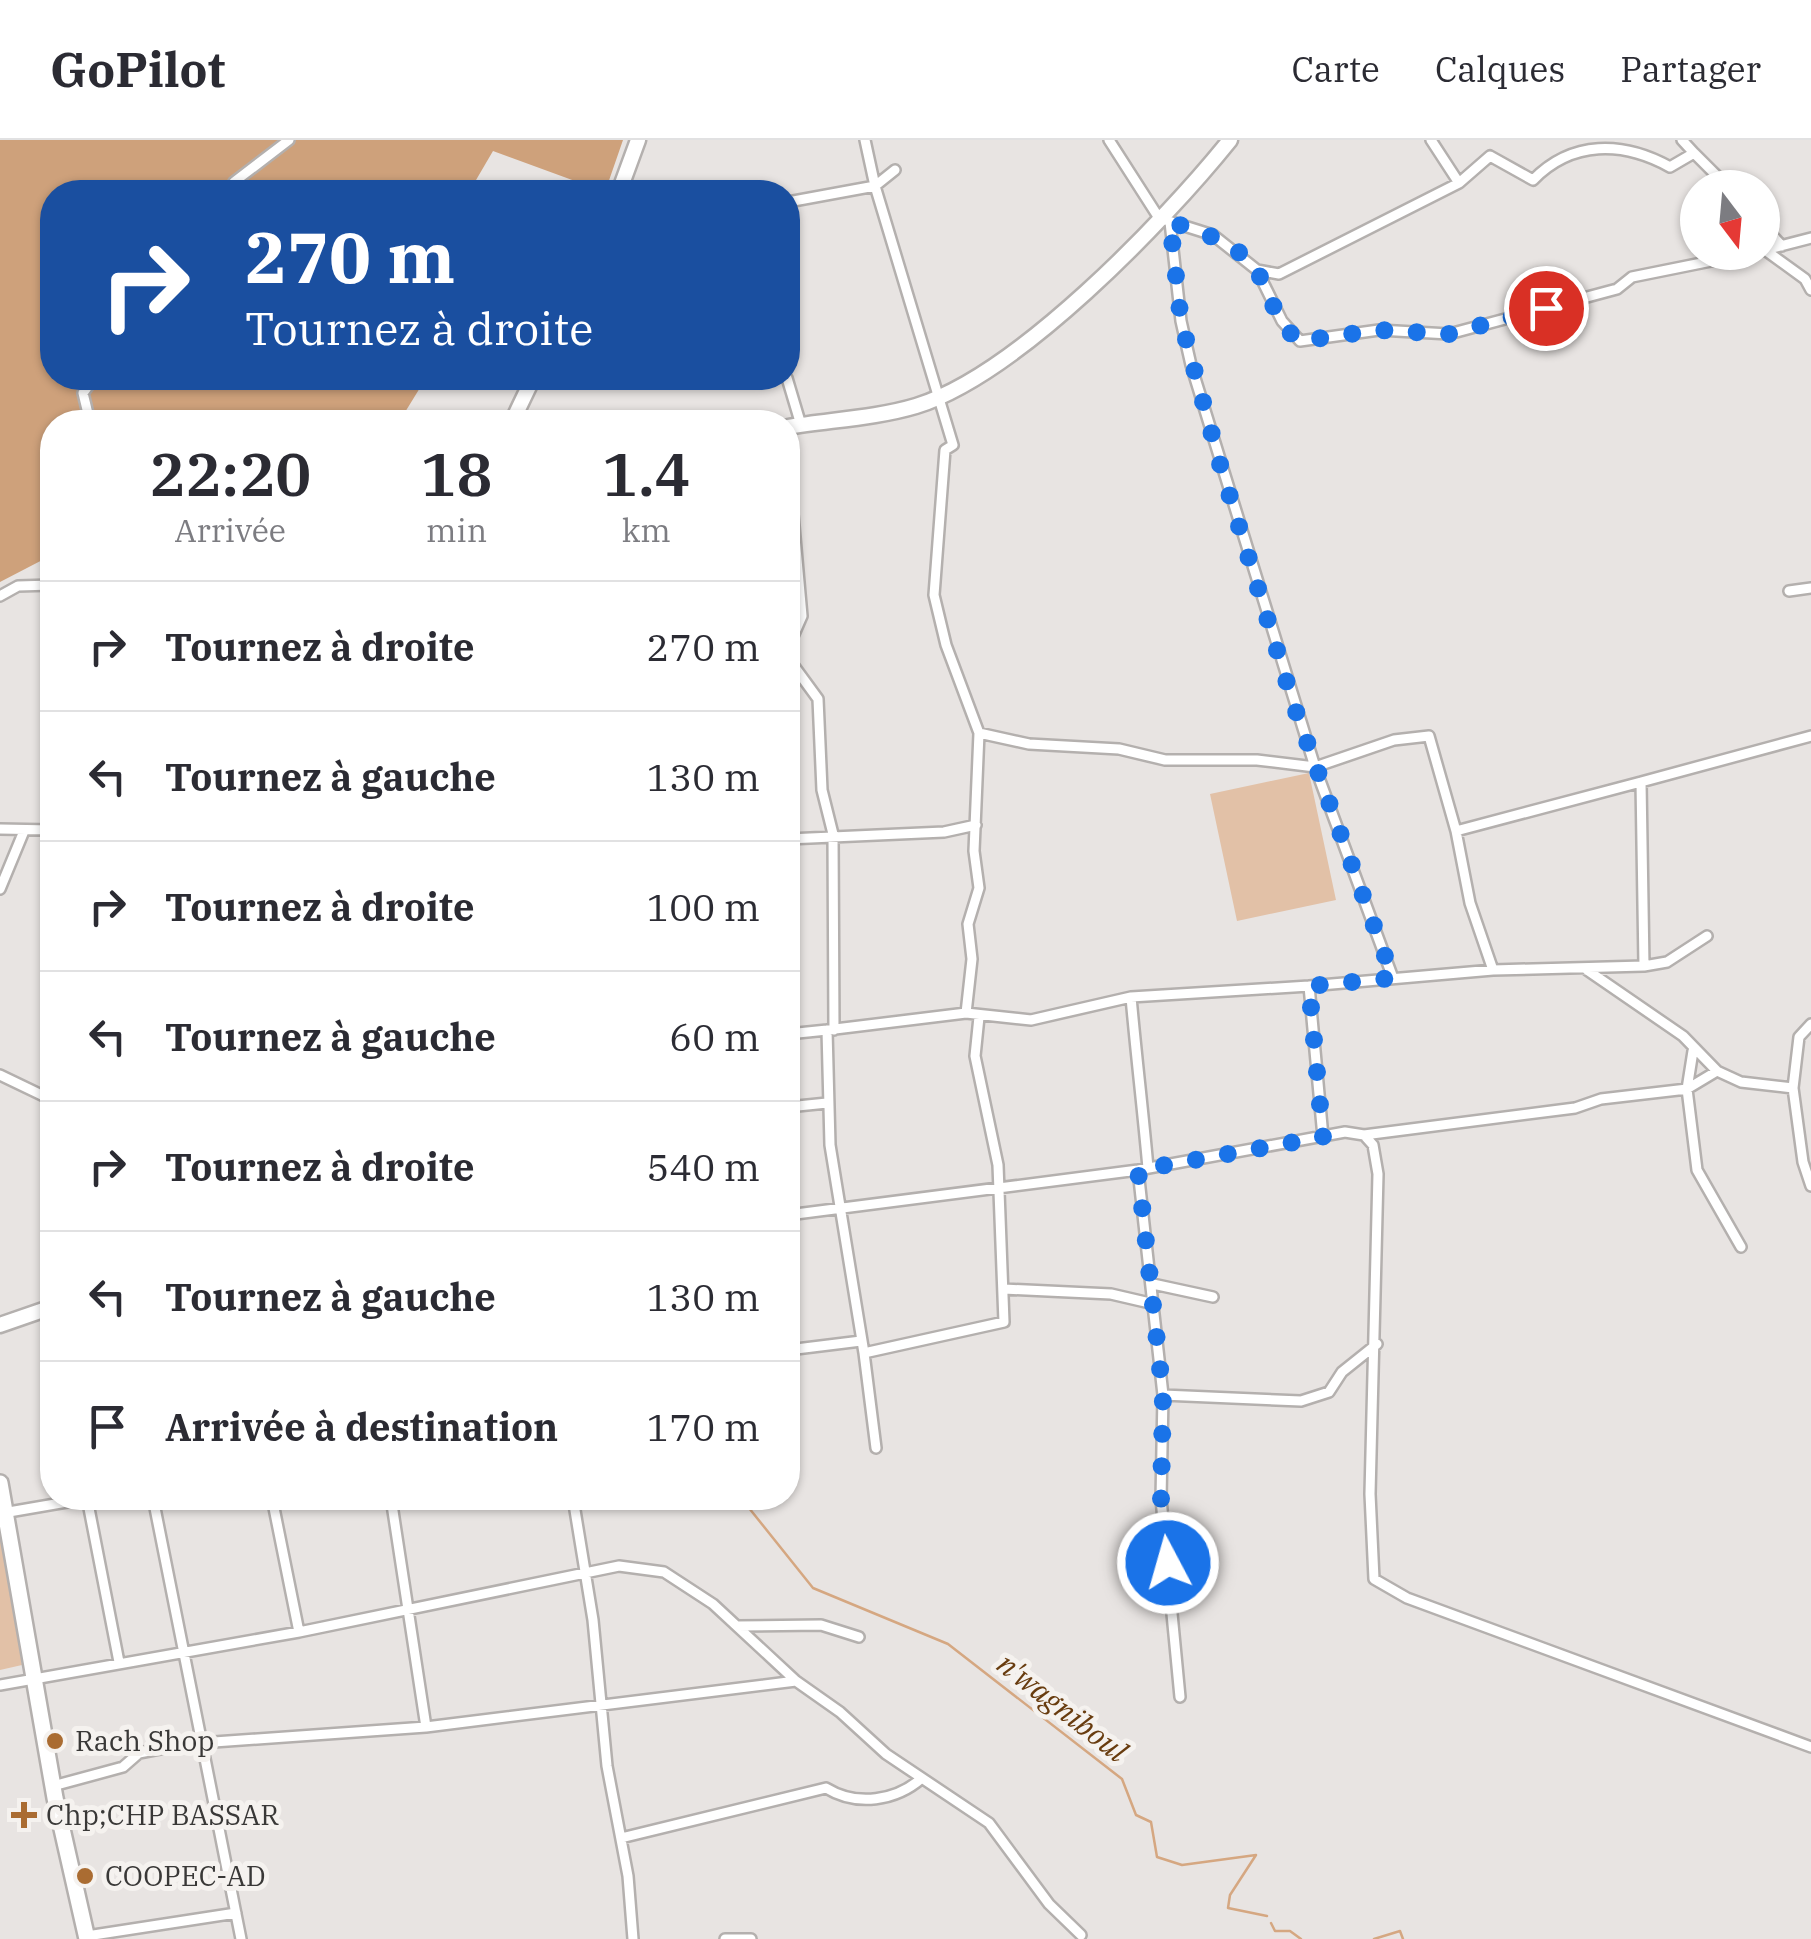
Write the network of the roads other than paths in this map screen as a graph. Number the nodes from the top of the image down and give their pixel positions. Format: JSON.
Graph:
{"nodes":[{"id":1,"x":289,"y":140,"type":"edge"},
{"id":2,"x":638,"y":140,"type":"edge"},
{"id":3,"x":865,"y":140,"type":"edge"},
{"id":4,"x":1109,"y":140,"type":"edge"},
{"id":5,"x":1230,"y":140,"type":"edge"},
{"id":6,"x":1431,"y":140,"type":"edge"},
{"id":7,"x":1682,"y":140,"type":"edge"},
{"id":8,"x":1694,"y":152,"type":"junction"},
{"id":9,"x":894,"y":170,"type":"dead end"},
{"id":10,"x":1712,"y":170,"type":"edge"},
{"id":11,"x":237,"y":180,"type":"edge"},
{"id":12,"x":623,"y":180,"type":"edge"},
{"id":13,"x":1459,"y":183,"type":"junction"},
{"id":14,"x":875,"y":186,"type":"junction"},
{"id":15,"x":800,"y":200,"type":"edge"},
{"id":16,"x":1164,"y":220,"type":"junction"},
{"id":17,"x":1811,"y":238,"type":"edge"},
{"id":18,"x":1782,"y":246,"type":"edge"},
{"id":19,"x":1780,"y":263,"type":"edge"},
{"id":20,"x":1680,"y":267,"type":"edge"},
{"id":21,"x":1256,"y":270,"type":"junction"},
{"id":22,"x":1811,"y":290,"type":"edge"},
{"id":23,"x":941,"y":394,"type":"junction"},
{"id":24,"x":800,"y":425,"type":"edge"},
{"id":25,"x":40,"y":585,"type":"edge"},
{"id":26,"x":1811,"y":588,"type":"edge"},
{"id":27,"x":1789,"y":591,"type":"dead end"},
{"id":28,"x":800,"y":594,"type":"edge"},
{"id":29,"x":0,"y":596,"type":"edge"},
{"id":30,"x":800,"y":621,"type":"edge"},
{"id":31,"x":800,"y":674,"type":"edge"},
{"id":32,"x":979,"y":733,"type":"junction"},
{"id":33,"x":1811,"y":736,"type":"edge"},
{"id":34,"x":1315,"y":767,"type":"junction"},
{"id":35,"x":1642,"y":782,"type":"junction"},
{"id":36,"x":976,"y":824,"type":"junction"},
{"id":37,"x":0,"y":829,"type":"edge"},
{"id":38,"x":40,"y":830,"type":"edge"},
{"id":39,"x":24,"y":831,"type":"junction"},
{"id":40,"x":1456,"y":831,"type":"junction"},
{"id":41,"x":833,"y":834,"type":"junction"},
{"id":42,"x":800,"y":838,"type":"edge"},
{"id":43,"x":0,"y":888,"type":"edge"},
{"id":44,"x":1707,"y":936,"type":"dead end"},
{"id":45,"x":1644,"y":966,"type":"junction"},
{"id":46,"x":1493,"y":970,"type":"junction"},
{"id":47,"x":1587,"y":970,"type":"junction"},
{"id":48,"x":1393,"y":978,"type":"junction"},
{"id":49,"x":1309,"y":986,"type":"junction"},
{"id":50,"x":1130,"y":997,"type":"junction"},
{"id":51,"x":966,"y":1013,"type":"junction"},
{"id":52,"x":980,"y":1017,"type":"junction"},
{"id":53,"x":1811,"y":1024,"type":"edge"},
{"id":54,"x":830,"y":1030,"type":"junction"},
{"id":55,"x":800,"y":1033,"type":"edge"},
{"id":56,"x":1693,"y":1051,"type":"junction"},
{"id":57,"x":1716,"y":1071,"type":"junction"},
{"id":58,"x":0,"y":1075,"type":"edge"},
{"id":59,"x":1687,"y":1088,"type":"junction"},
{"id":60,"x":1794,"y":1088,"type":"junction"},
{"id":61,"x":40,"y":1094,"type":"edge"},
{"id":62,"x":827,"y":1103,"type":"junction"},
{"id":63,"x":800,"y":1105,"type":"edge"},
{"id":64,"x":1364,"y":1135,"type":"junction"},
{"id":65,"x":1323,"y":1137,"type":"junction"},
{"id":66,"x":1143,"y":1169,"type":"junction"},
{"id":67,"x":1811,"y":1186,"type":"edge"},
{"id":68,"x":996,"y":1189,"type":"junction"},
{"id":69,"x":840,"y":1208,"type":"junction"},
{"id":70,"x":800,"y":1213,"type":"edge"},
{"id":71,"x":1740,"y":1247,"type":"dead end"},
{"id":72,"x":1153,"y":1284,"type":"junction"},
{"id":73,"x":1004,"y":1289,"type":"junction"},
{"id":74,"x":1213,"y":1298,"type":"dead end"},
{"id":75,"x":1154,"y":1304,"type":"junction"},
{"id":76,"x":40,"y":1309,"type":"edge"},
{"id":77,"x":0,"y":1316,"type":"edge"},
{"id":78,"x":24,"y":1316,"type":"junction"},
{"id":79,"x":0,"y":1325,"type":"edge"},
{"id":80,"x":862,"y":1341,"type":"junction"},
{"id":81,"x":1377,"y":1344,"type":"junction"},
{"id":82,"x":800,"y":1349,"type":"edge"},
{"id":83,"x":864,"y":1354,"type":"junction"},
{"id":84,"x":1163,"y":1395,"type":"junction"},
{"id":85,"x":876,"y":1448,"type":"dead end"},
{"id":86,"x":0,"y":1483,"type":"edge"},
{"id":87,"x":40,"y":1506,"type":"edge"},
{"id":88,"x":90,"y":1510,"type":"edge"},
{"id":89,"x":155,"y":1510,"type":"edge"},
{"id":90,"x":274,"y":1510,"type":"edge"},
{"id":91,"x":392,"y":1510,"type":"edge"},
{"id":92,"x":575,"y":1510,"type":"edge"},
{"id":93,"x":3,"y":1513,"type":"edge"},
{"id":94,"x":587,"y":1575,"type":"junction"},
{"id":95,"x":406,"y":1610,"type":"junction"},
{"id":96,"x":737,"y":1626,"type":"junction"},
{"id":97,"x":299,"y":1632,"type":"junction"},
{"id":98,"x":859,"y":1637,"type":"dead end"},
{"id":99,"x":182,"y":1650,"type":"junction"},
{"id":100,"x":119,"y":1662,"type":"junction"},
{"id":101,"x":36,"y":1679,"type":"junction"},
{"id":102,"x":796,"y":1681,"type":"junction"},
{"id":103,"x":0,"y":1685,"type":"edge"},
{"id":104,"x":1180,"y":1697,"type":"dead end"},
{"id":105,"x":598,"y":1706,"type":"junction"},
{"id":106,"x":426,"y":1727,"type":"junction"},
{"id":107,"x":204,"y":1746,"type":"junction"},
{"id":108,"x":1811,"y":1747,"type":"edge"},
{"id":109,"x":922,"y":1778,"type":"junction"},
{"id":110,"x":53,"y":1786,"type":"junction"},
{"id":111,"x":621,"y":1838,"type":"junction"},
{"id":112,"x":236,"y":1913,"type":"junction"},
{"id":113,"x":1081,"y":1936,"type":"dead end"},
{"id":114,"x":87,"y":1937,"type":"edge"},
{"id":115,"x":241,"y":1939,"type":"edge"},
{"id":116,"x":633,"y":1939,"type":"edge"},
{"id":117,"x":725,"y":1939,"type":"edge"},
{"id":118,"x":752,"y":1939,"type":"edge"}],
"edges":[{"from":1,"to":11,"type":"street"},
{"from":2,"to":12,"type":"main road"},
{"from":3,"to":14,"type":"street"},
{"from":4,"to":16,"type":"street"},
{"from":5,"to":16,"type":"main road"},
{"from":6,"to":13,"type":"street"},
{"from":7,"to":8,"type":"street"},
{"from":8,"to":10,"type":"street"},
{"from":8,"to":13,"type":"street"},
{"from":9,"to":14,"type":"street"},
{"from":13,"to":21,"type":"street"},
{"from":14,"to":15,"type":"street"},
{"from":14,"to":23,"type":"street"},
{"from":16,"to":21,"type":"street"},
{"from":16,"to":23,"type":"main road"},
{"from":16,"to":34,"type":"street"},
{"from":17,"to":18,"type":"street"},
{"from":19,"to":22,"type":"street"},
{"from":20,"to":21,"type":"street"},
{"from":23,"to":24,"type":"main road"},
{"from":23,"to":32,"type":"street"},
{"from":25,"to":29,"type":"street"},
{"from":26,"to":27,"type":"street"},
{"from":28,"to":30,"type":"street"},
{"from":31,"to":41,"type":"street"},
{"from":32,"to":34,"type":"street"},
{"from":32,"to":36,"type":"street"},
{"from":33,"to":35,"type":"street"},
{"from":34,"to":40,"type":"street"},
{"from":34,"to":48,"type":"street"},
{"from":35,"to":40,"type":"street"},
{"from":35,"to":45,"type":"street"},
{"from":36,"to":41,"type":"street"},
{"from":36,"to":51,"type":"street"},
{"from":37,"to":39,"type":"street"},
{"from":38,"to":39,"type":"street"},
{"from":39,"to":43,"type":"street"},
{"from":40,"to":46,"type":"street"},
{"from":41,"to":42,"type":"street"},
{"from":41,"to":54,"type":"street"},
{"from":44,"to":45,"type":"street"},
{"from":45,"to":47,"type":"street"},
{"from":46,"to":47,"type":"street"},
{"from":46,"to":48,"type":"street"},
{"from":47,"to":56,"type":"street"},
{"from":48,"to":49,"type":"street"},
{"from":49,"to":50,"type":"street"},
{"from":49,"to":65,"type":"street"},
{"from":50,"to":52,"type":"street"},
{"from":50,"to":66,"type":"street"},
{"from":51,"to":52,"type":"street"},
{"from":51,"to":54,"type":"street"},
{"from":52,"to":68,"type":"street"},
{"from":53,"to":60,"type":"street"},
{"from":54,"to":55,"type":"street"},
{"from":54,"to":62,"type":"street"},
{"from":56,"to":57,"type":"street"},
{"from":56,"to":59,"type":"street"},
{"from":57,"to":59,"type":"street"},
{"from":57,"to":60,"type":"street"},
{"from":58,"to":61,"type":"street"},
{"from":59,"to":64,"type":"street"},
{"from":59,"to":71,"type":"street"},
{"from":60,"to":67,"type":"street"},
{"from":62,"to":63,"type":"street"},
{"from":62,"to":69,"type":"street"},
{"from":64,"to":65,"type":"street"},
{"from":64,"to":81,"type":"street"},
{"from":65,"to":66,"type":"street"},
{"from":66,"to":68,"type":"street"},
{"from":66,"to":72,"type":"street"},
{"from":68,"to":69,"type":"street"},
{"from":68,"to":73,"type":"street"},
{"from":69,"to":70,"type":"street"},
{"from":69,"to":80,"type":"street"},
{"from":72,"to":74,"type":"street"},
{"from":72,"to":75,"type":"street"},
{"from":73,"to":75,"type":"street"},
{"from":73,"to":83,"type":"street"},
{"from":75,"to":84,"type":"street"},
{"from":76,"to":78,"type":"main road"},
{"from":77,"to":78,"type":"main road"},
{"from":78,"to":79,"type":"main road"},
{"from":80,"to":82,"type":"street"},
{"from":80,"to":83,"type":"street"},
{"from":81,"to":84,"type":"street"},
{"from":81,"to":108,"type":"street"},
{"from":83,"to":85,"type":"street"},
{"from":84,"to":104,"type":"street"},
{"from":86,"to":93,"type":"main road"},
{"from":87,"to":93,"type":"street"},
{"from":88,"to":100,"type":"street"},
{"from":89,"to":99,"type":"street"},
{"from":90,"to":97,"type":"street"},
{"from":91,"to":95,"type":"street"},
{"from":92,"to":94,"type":"street"},
{"from":93,"to":101,"type":"main road"},
{"from":94,"to":95,"type":"street"},
{"from":94,"to":96,"type":"street"},
{"from":94,"to":105,"type":"street"},
{"from":95,"to":97,"type":"street"},
{"from":95,"to":106,"type":"street"},
{"from":96,"to":98,"type":"street"},
{"from":96,"to":102,"type":"street"},
{"from":97,"to":99,"type":"street"},
{"from":99,"to":100,"type":"street"},
{"from":99,"to":107,"type":"street"},
{"from":100,"to":101,"type":"street"},
{"from":101,"to":103,"type":"street"},
{"from":101,"to":110,"type":"main road"},
{"from":102,"to":105,"type":"street"},
{"from":102,"to":109,"type":"street"},
{"from":105,"to":106,"type":"street"},
{"from":105,"to":111,"type":"street"},
{"from":106,"to":107,"type":"street"},
{"from":107,"to":110,"type":"street"},
{"from":107,"to":112,"type":"street"},
{"from":109,"to":111,"type":"street"},
{"from":109,"to":113,"type":"street"},
{"from":110,"to":114,"type":"main road"},
{"from":111,"to":116,"type":"street"},
{"from":112,"to":114,"type":"street"},
{"from":112,"to":115,"type":"street"},
{"from":117,"to":118,"type":"street"}]}
